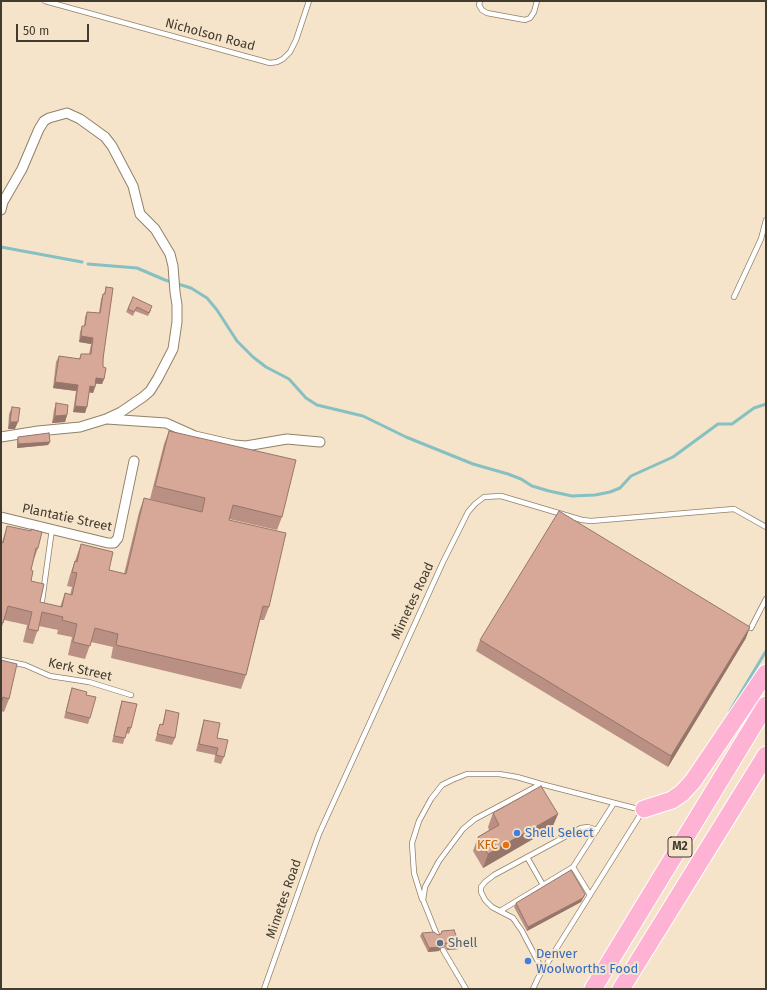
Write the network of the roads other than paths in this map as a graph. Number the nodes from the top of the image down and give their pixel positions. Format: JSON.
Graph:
{"nodes":[{"id":1,"x":45,"y":1,"type":"edge"},
{"id":2,"x":309,"y":1,"type":"edge"},
{"id":3,"x":480,"y":1,"type":"edge"},
{"id":4,"x":537,"y":1,"type":"edge"},
{"id":5,"x":1,"y":210,"type":"edge"},
{"id":6,"x":766,"y":220,"type":"edge"},
{"id":7,"x":734,"y":296,"type":"dead end"},
{"id":8,"x":106,"y":419,"type":"junction"},
{"id":9,"x":1,"y":437,"type":"edge"},
{"id":10,"x":320,"y":442,"type":"dead end"},
{"id":11,"x":134,"y":461,"type":"dead end"},
{"id":12,"x":1,"y":517,"type":"edge"},
{"id":13,"x":766,"y":527,"type":"edge"},
{"id":14,"x":52,"y":529,"type":"junction"},
{"id":15,"x":766,"y":599,"type":"edge"},
{"id":16,"x":42,"y":602,"type":"edge"},
{"id":17,"x":751,"y":628,"type":"edge"},
{"id":18,"x":1,"y":660,"type":"edge"},
{"id":19,"x":766,"y":673,"type":"edge"},
{"id":20,"x":132,"y":695,"type":"dead end"},
{"id":21,"x":766,"y":705,"type":"edge"},
{"id":22,"x":766,"y":755,"type":"edge"},
{"id":23,"x":541,"y":784,"type":"junction"},
{"id":24,"x":614,"y":803,"type":"junction"},
{"id":25,"x":644,"y":809,"type":"junction"},
{"id":26,"x":597,"y":830,"type":"junction"},
{"id":27,"x":526,"y":857,"type":"junction"},
{"id":28,"x":573,"y":867,"type":"junction"},
{"id":29,"x":543,"y":885,"type":"junction"},
{"id":30,"x":590,"y":895,"type":"junction"},
{"id":31,"x":423,"y":900,"type":"junction"},
{"id":32,"x":500,"y":911,"type":"junction"},
{"id":33,"x":437,"y":935,"type":"edge"},
{"id":34,"x":443,"y":950,"type":"dead end"},
{"id":35,"x":542,"y":971,"type":"junction"},
{"id":36,"x":264,"y":989,"type":"edge"},
{"id":37,"x":466,"y":989,"type":"edge"},
{"id":38,"x":533,"y":989,"type":"edge"},
{"id":39,"x":593,"y":989,"type":"edge"},
{"id":40,"x":621,"y":989,"type":"edge"}],
"edges":[{"from":1,"to":2,"type":"lane","name":"Nicholson Road"},
{"from":3,"to":4,"type":"lane"},
{"from":5,"to":8,"type":"street"},
{"from":6,"to":7,"type":"lane"},
{"from":8,"to":9,"type":"street"},
{"from":8,"to":10,"type":"street"},
{"from":11,"to":14,"type":"street","name":"Plantatie Street"},
{"from":12,"to":14,"type":"street","name":"Plantatie Street"},
{"from":13,"to":36,"type":"lane","name":"Mimetes Road"},
{"from":14,"to":16,"type":"lane"},
{"from":15,"to":17,"type":"lane"},
{"from":18,"to":20,"type":"lane","name":"Kerk Street"},
{"from":19,"to":25,"type":"highway"},
{"from":21,"to":39,"type":"highway","number":"M2"},
{"from":22,"to":40,"type":"highway","number":"M2"},
{"from":23,"to":24,"type":"lane"},
{"from":23,"to":31,"type":"lane"},
{"from":23,"to":31,"type":"lane"},
{"from":24,"to":25,"type":"lane"},
{"from":24,"to":26,"type":"lane"},
{"from":25,"to":30,"type":"lane"},
{"from":26,"to":27,"type":"lane"},
{"from":26,"to":28,"type":"lane"},
{"from":27,"to":29,"type":"lane"},
{"from":27,"to":32,"type":"lane"},
{"from":28,"to":29,"type":"lane"},
{"from":28,"to":30,"type":"lane"},
{"from":29,"to":32,"type":"lane"},
{"from":30,"to":35,"type":"lane"},
{"from":31,"to":33,"type":"lane"},
{"from":32,"to":35,"type":"lane"},
{"from":34,"to":37,"type":"lane"},
{"from":35,"to":38,"type":"lane"}]}
